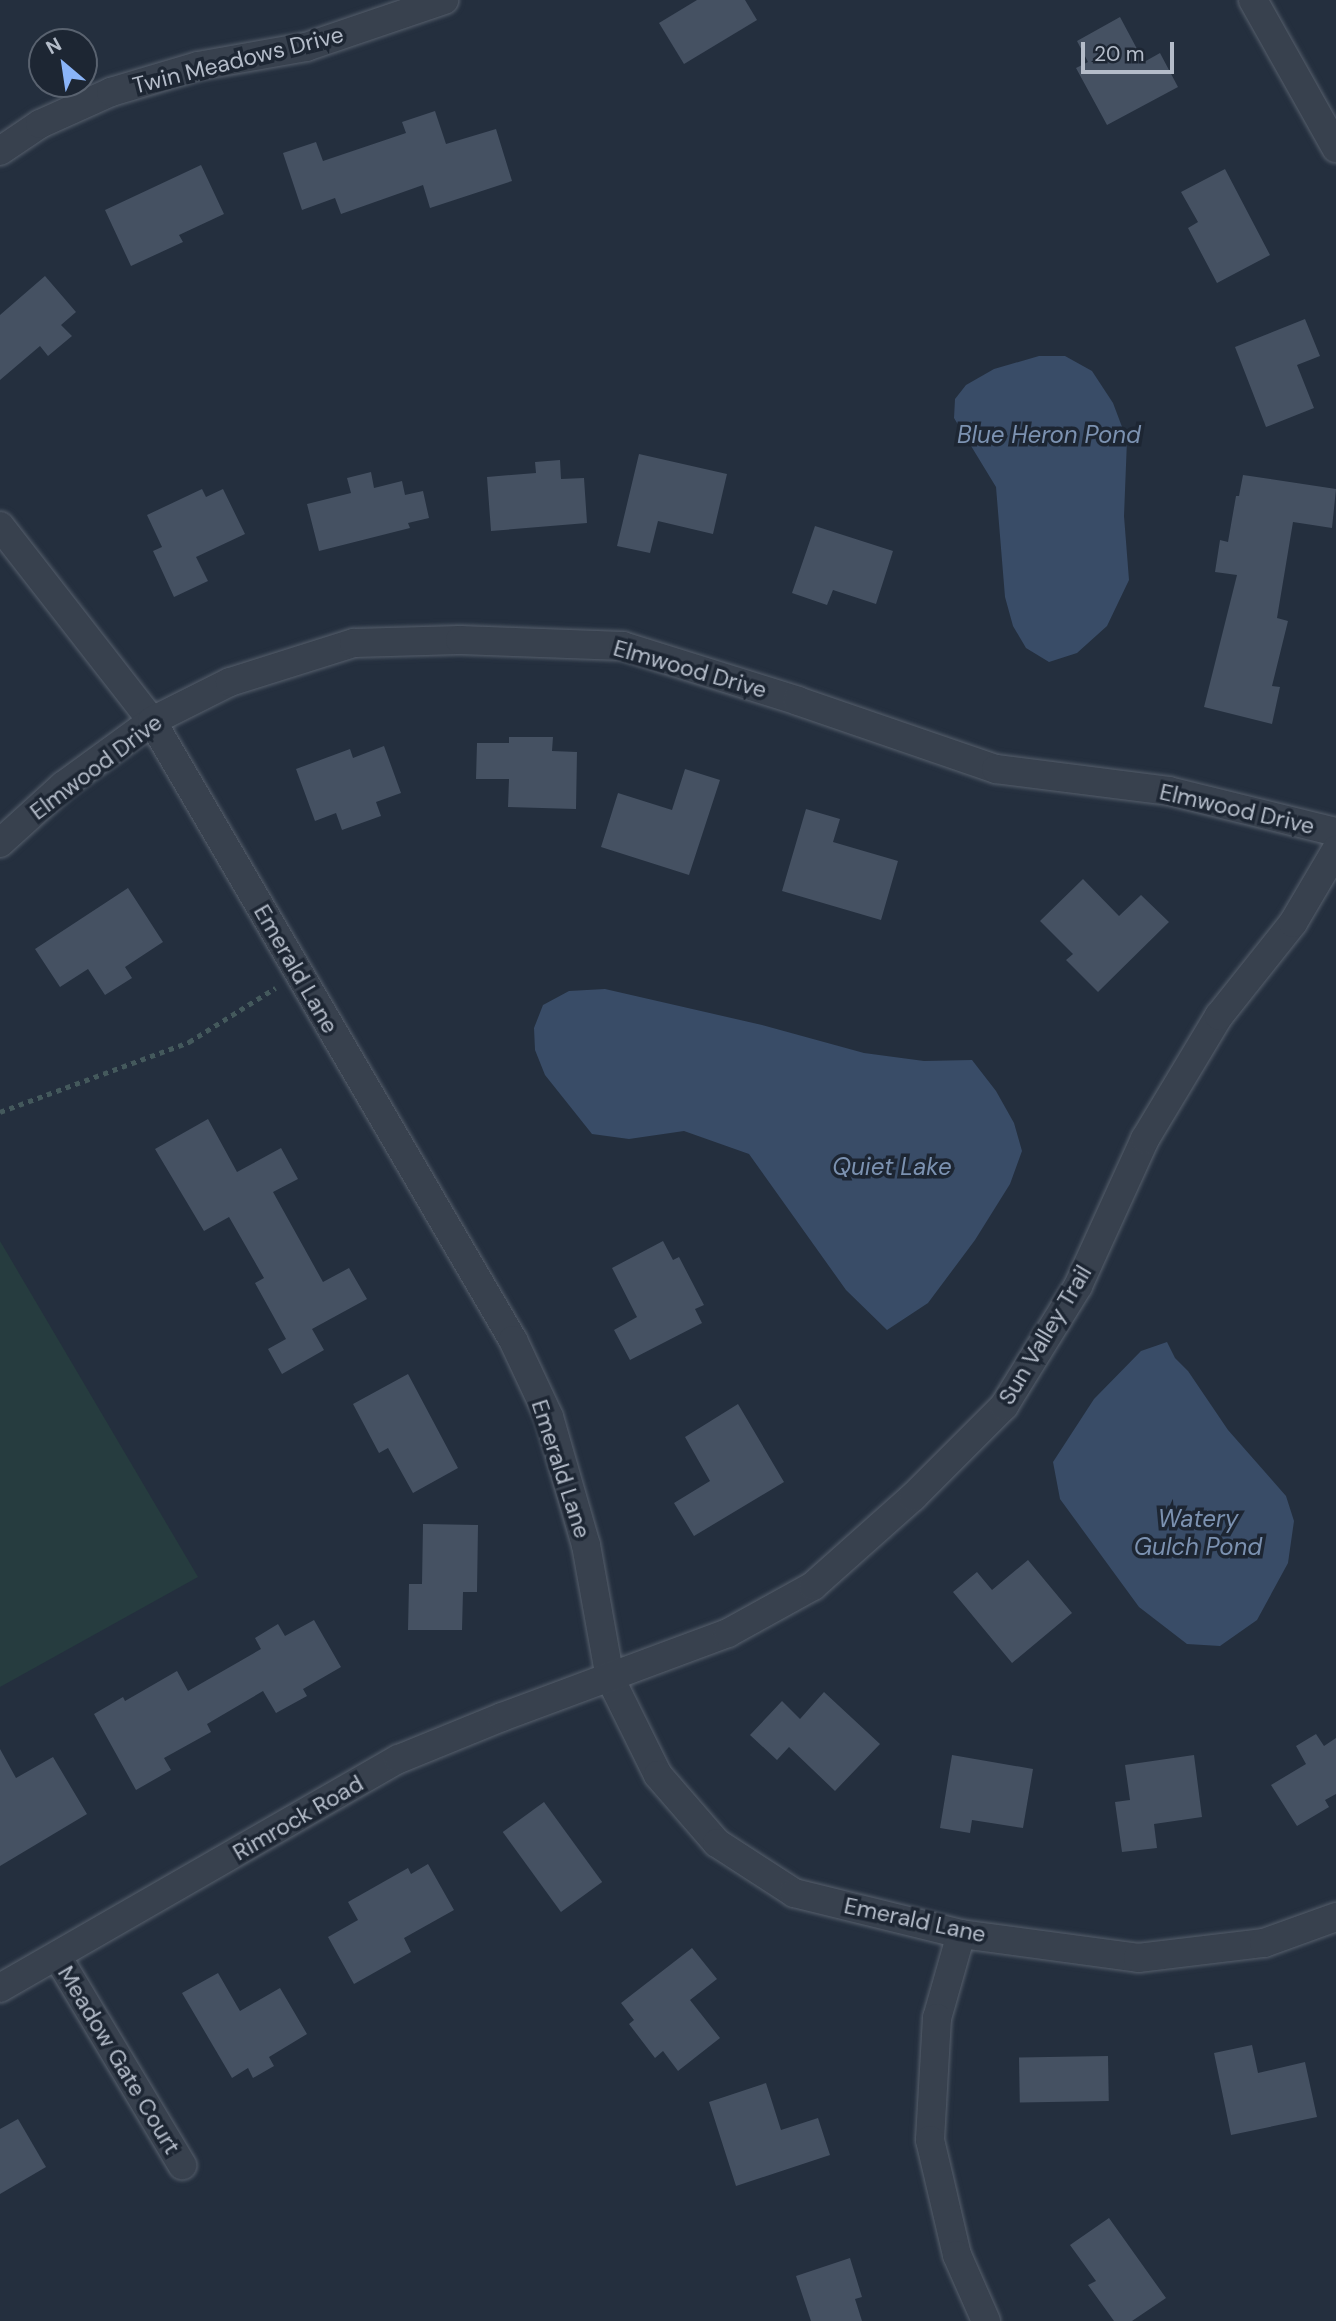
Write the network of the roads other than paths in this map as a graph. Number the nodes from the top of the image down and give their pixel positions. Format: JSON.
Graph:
{"nodes":[{"id":1,"x":444,"y":0,"type":"edge"},
{"id":2,"x":1253,"y":0,"type":"edge"},
{"id":3,"x":1336,"y":148,"type":"edge"},
{"id":4,"x":0,"y":151,"type":"edge"},
{"id":5,"x":0,"y":526,"type":"edge"},
{"id":6,"x":152,"y":721,"type":"junction"},
{"id":7,"x":1336,"y":832,"type":"edge"},
{"id":8,"x":0,"y":843,"type":"edge"},
{"id":9,"x":1336,"y":850,"type":"edge"},
{"id":10,"x":610,"y":1678,"type":"junction"},
{"id":11,"x":1336,"y":1917,"type":"edge"},
{"id":12,"x":961,"y":1934,"type":"junction"},
{"id":13,"x":57,"y":1956,"type":"junction"},
{"id":14,"x":0,"y":1988,"type":"edge"},
{"id":15,"x":182,"y":2165,"type":"dead end"},
{"id":16,"x":986,"y":2321,"type":"edge"}],
"edges":[{"from":1,"to":4,"type":"street","name":"Twin Meadows Drive"},
{"from":2,"to":3,"type":"street"},
{"from":5,"to":6,"type":"street","name":"Emerald Lane"},
{"from":6,"to":7,"type":"street","name":"Elmwood Drive"},
{"from":6,"to":8,"type":"street","name":"Elmwood Drive"},
{"from":6,"to":10,"type":"street","name":"Emerald Lane"},
{"from":9,"to":10,"type":"street","name":"Sun Valley Trail"},
{"from":10,"to":12,"type":"street","name":"Emerald Lane"},
{"from":10,"to":13,"type":"street","name":"Rimrock Road"},
{"from":11,"to":12,"type":"street","name":"Emerald Lane"},
{"from":12,"to":16,"type":"street"},
{"from":13,"to":14,"type":"street","name":"Rimrock Road"},
{"from":13,"to":15,"type":"street","name":"Meadow Gate Court"}]}
